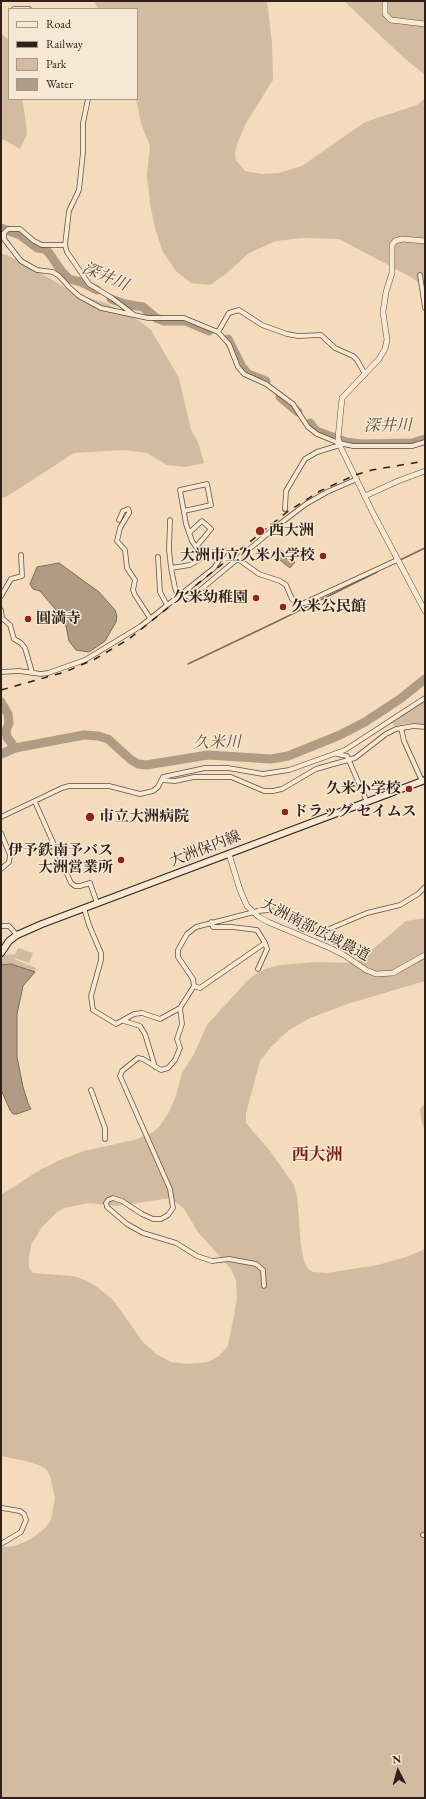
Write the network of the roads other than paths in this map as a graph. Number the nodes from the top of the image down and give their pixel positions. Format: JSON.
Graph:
{"nodes":[{"id":1,"x":385,"y":1,"type":"edge"},
{"id":2,"x":425,"y":24,"type":"edge"},
{"id":3,"x":88,"y":100,"type":"edge"},
{"id":4,"x":425,"y":241,"type":"edge"},
{"id":5,"x":1,"y":244,"type":"edge"},
{"id":6,"x":7,"y":244,"type":"junction"},
{"id":7,"x":65,"y":245,"type":"junction"},
{"id":8,"x":420,"y":275,"type":"dead end"},
{"id":9,"x":425,"y":308,"type":"edge"},
{"id":10,"x":134,"y":314,"type":"junction"},
{"id":11,"x":218,"y":332,"type":"junction"},
{"id":12,"x":365,"y":374,"type":"junction"},
{"id":13,"x":339,"y":442,"type":"junction"},
{"id":14,"x":425,"y":442,"type":"edge"},
{"id":15,"x":425,"y":471,"type":"edge"},
{"id":16,"x":357,"y":479,"type":"junction"},
{"id":17,"x":365,"y":496,"type":"junction"},
{"id":18,"x":285,"y":509,"type":"dead end"},
{"id":19,"x":184,"y":511,"type":"junction"},
{"id":20,"x":119,"y":520,"type":"dead end"},
{"id":21,"x":170,"y":520,"type":"dead end"},
{"id":22,"x":189,"y":533,"type":"junction"},
{"id":23,"x":196,"y":547,"type":"junction"},
{"id":24,"x":225,"y":551,"type":"dead end"},
{"id":25,"x":21,"y":555,"type":"dead end"},
{"id":26,"x":158,"y":557,"type":"dead end"},
{"id":27,"x":238,"y":559,"type":"junction"},
{"id":28,"x":397,"y":560,"type":"junction"},
{"id":29,"x":171,"y":568,"type":"junction"},
{"id":30,"x":180,"y":595,"type":"junction"},
{"id":31,"x":1,"y":596,"type":"edge"},
{"id":32,"x":167,"y":606,"type":"junction"},
{"id":33,"x":1,"y":610,"type":"edge"},
{"id":34,"x":425,"y":611,"type":"edge"},
{"id":35,"x":150,"y":618,"type":"junction"},
{"id":36,"x":1,"y":672,"type":"edge"},
{"id":37,"x":32,"y":672,"type":"junction"},
{"id":38,"x":425,"y":698,"type":"edge"},
{"id":39,"x":425,"y":727,"type":"edge"},
{"id":40,"x":401,"y":728,"type":"junction"},
{"id":41,"x":330,"y":755,"type":"junction"},
{"id":42,"x":350,"y":760,"type":"junction"},
{"id":43,"x":162,"y":780,"type":"junction"},
{"id":44,"x":424,"y":781,"type":"edge"},
{"id":45,"x":35,"y":802,"type":"junction"},
{"id":46,"x":367,"y":802,"type":"junction"},
{"id":47,"x":1,"y":817,"type":"edge"},
{"id":48,"x":1,"y":833,"type":"edge"},
{"id":49,"x":229,"y":854,"type":"junction"},
{"id":50,"x":1,"y":869,"type":"edge"},
{"id":51,"x":425,"y":887,"type":"edge"},
{"id":52,"x":97,"y":903,"type":"junction"},
{"id":53,"x":84,"y":908,"type":"junction"},
{"id":54,"x":252,"y":912,"type":"junction"},
{"id":55,"x":211,"y":922,"type":"junction"},
{"id":56,"x":1,"y":926,"type":"edge"},
{"id":57,"x":17,"y":935,"type":"junction"},
{"id":58,"x":265,"y":943,"type":"junction"},
{"id":59,"x":1,"y":953,"type":"edge"},
{"id":60,"x":425,"y":955,"type":"edge"},
{"id":61,"x":258,"y":970,"type":"dead end"},
{"id":62,"x":194,"y":986,"type":"junction"},
{"id":63,"x":180,"y":1008,"type":"junction"},
{"id":64,"x":124,"y":1021,"type":"junction"},
{"id":65,"x":155,"y":1067,"type":"junction"},
{"id":66,"x":91,"y":1090,"type":"dead end"},
{"id":67,"x":106,"y":1139,"type":"dead end"},
{"id":68,"x":264,"y":1286,"type":"dead end"},
{"id":69,"x":2,"y":1508,"type":"dead end"},
{"id":70,"x":1,"y":1544,"type":"edge"}],
"edges":[{"from":1,"to":2,"type":"street"},
{"from":3,"to":7,"type":"street"},
{"from":4,"to":12,"type":"street"},
{"from":5,"to":6,"type":"street"},
{"from":6,"to":7,"type":"street"},
{"from":6,"to":10,"type":"street"},
{"from":7,"to":10,"type":"street"},
{"from":8,"to":9,"type":"street"},
{"from":10,"to":11,"type":"street"},
{"from":11,"to":12,"type":"street"},
{"from":11,"to":13,"type":"street"},
{"from":12,"to":13,"type":"street"},
{"from":13,"to":14,"type":"street"},
{"from":13,"to":16,"type":"street"},
{"from":13,"to":18,"type":"street"},
{"from":15,"to":17,"type":"street"},
{"from":16,"to":17,"type":"street"},
{"from":16,"to":27,"type":"street"},
{"from":17,"to":28,"type":"street"},
{"from":19,"to":19,"type":"street"},
{"from":19,"to":22,"type":"street"},
{"from":20,"to":35,"type":"street"},
{"from":21,"to":29,"type":"street"},
{"from":22,"to":23,"type":"street"},
{"from":22,"to":23,"type":"street"},
{"from":23,"to":29,"type":"street"},
{"from":24,"to":30,"type":"street"},
{"from":25,"to":31,"type":"street"},
{"from":26,"to":32,"type":"street"},
{"from":27,"to":28,"type":"street"},
{"from":27,"to":30,"type":"street"},
{"from":28,"to":34,"type":"street"},
{"from":29,"to":30,"type":"street"},
{"from":30,"to":32,"type":"street"},
{"from":32,"to":35,"type":"street"},
{"from":33,"to":37,"type":"street"},
{"from":35,"to":37,"type":"street"},
{"from":36,"to":37,"type":"street"},
{"from":38,"to":41,"type":"street"},
{"from":39,"to":40,"type":"street"},
{"from":40,"to":42,"type":"street"},
{"from":40,"to":44,"type":"street"},
{"from":41,"to":42,"type":"street"},
{"from":41,"to":43,"type":"street"},
{"from":42,"to":43,"type":"street"},
{"from":42,"to":46,"type":"street"},
{"from":43,"to":45,"type":"street"},
{"from":44,"to":46,"type":"main road","name":"大洲保内線"},
{"from":45,"to":47,"type":"street"},
{"from":45,"to":52,"type":"street"},
{"from":46,"to":49,"type":"main road","name":"大洲保内線"},
{"from":48,"to":50,"type":"street"},
{"from":49,"to":52,"type":"main road","name":"大洲保内線"},
{"from":49,"to":54,"type":"street","name":"大洲南部広域農道"},
{"from":51,"to":54,"type":"street"},
{"from":52,"to":53,"type":"main road","name":"大洲保内線"},
{"from":53,"to":57,"type":"main road","name":"大洲保内線"},
{"from":53,"to":64,"type":"street"},
{"from":54,"to":55,"type":"street"},
{"from":54,"to":60,"type":"street","name":"大洲南部広域農道"},
{"from":55,"to":58,"type":"street"},
{"from":55,"to":62,"type":"street"},
{"from":56,"to":57,"type":"street"},
{"from":57,"to":59,"type":"main road","name":"大洲保内線"},
{"from":58,"to":61,"type":"street"},
{"from":58,"to":62,"type":"street"},
{"from":62,"to":63,"type":"street"},
{"from":63,"to":64,"type":"street"},
{"from":63,"to":65,"type":"street"},
{"from":64,"to":65,"type":"street"},
{"from":65,"to":68,"type":"street"},
{"from":66,"to":67,"type":"street"},
{"from":69,"to":70,"type":"street"}]}
